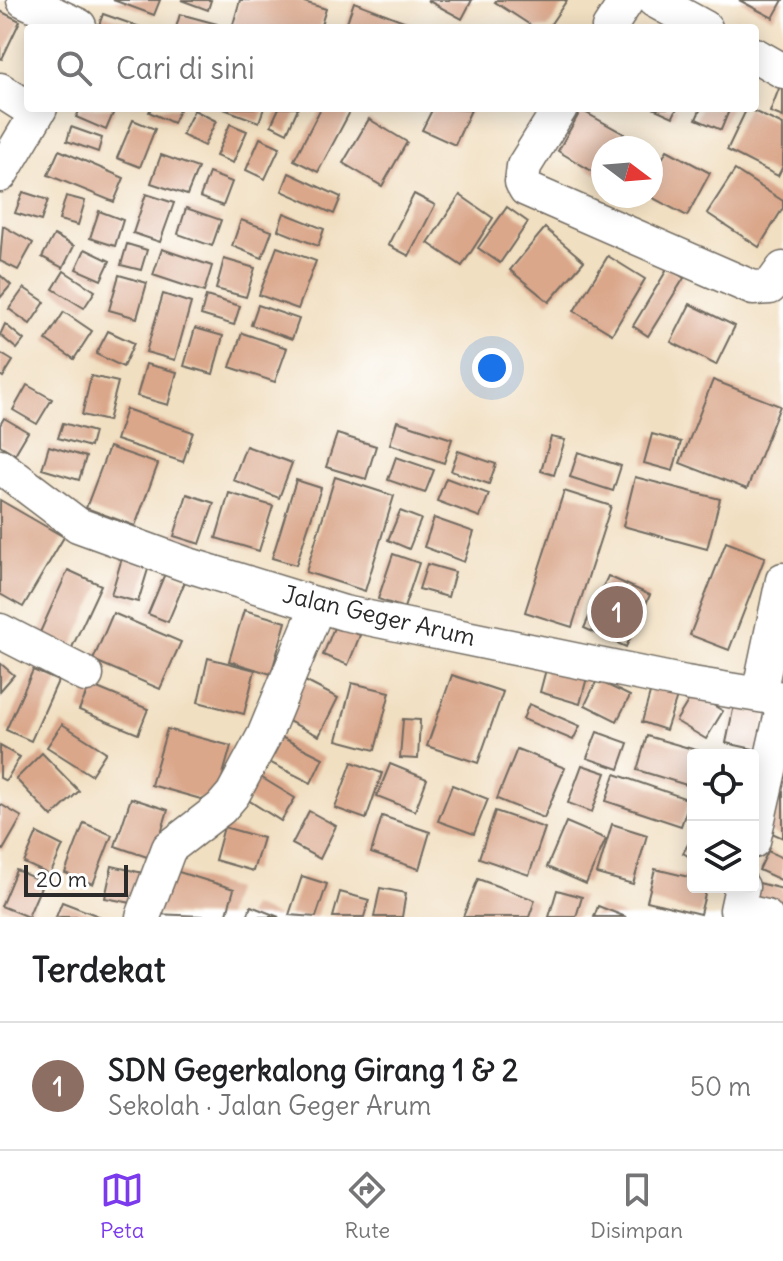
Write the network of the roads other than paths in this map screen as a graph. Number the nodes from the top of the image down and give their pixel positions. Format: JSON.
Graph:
{"nodes":[{"id":1,"x":24,"y":0,"type":"edge"},
{"id":2,"x":627,"y":0,"type":"edge"},
{"id":3,"x":654,"y":0,"type":"edge"},
{"id":4,"x":82,"y":18,"type":"edge"},
{"id":5,"x":612,"y":24,"type":"edge"},
{"id":6,"x":698,"y":24,"type":"edge"},
{"id":7,"x":759,"y":57,"type":"edge"},
{"id":8,"x":783,"y":71,"type":"edge"},
{"id":9,"x":0,"y":90,"type":"edge"},
{"id":10,"x":24,"y":104,"type":"edge"},
{"id":11,"x":32,"y":112,"type":"edge"},
{"id":12,"x":558,"y":112,"type":"edge"},
{"id":13,"x":0,"y":175,"type":"edge"},
{"id":14,"x":783,"y":269,"type":"edge"},
{"id":15,"x":0,"y":466,"type":"edge"},
{"id":16,"x":783,"y":580,"type":"edge"},
{"id":17,"x":318,"y":605,"type":"junction"},
{"id":18,"x":0,"y":631,"type":"edge"},
{"id":19,"x":86,"y":675,"type":"dead end"},
{"id":20,"x":775,"y":700,"type":"edge"},
{"id":21,"x":756,"y":821,"type":"edge"},
{"id":22,"x":143,"y":917,"type":"edge"}],
"edges":[{"from":1,"to":4,"type":"street"},
{"from":2,"to":5,"type":"street"},
{"from":3,"to":6,"type":"street"},
{"from":7,"to":8,"type":"street"},
{"from":9,"to":10,"type":"street"},
{"from":11,"to":13,"type":"street"},
{"from":12,"to":14,"type":"street"},
{"from":15,"to":17,"type":"street","name":"Jalan Geger Arum"},
{"from":16,"to":20,"type":"street"},
{"from":17,"to":20,"type":"street","name":"Jalan Geger Arum"},
{"from":17,"to":22,"type":"street"},
{"from":18,"to":19,"type":"street"},
{"from":20,"to":21,"type":"street"}]}
